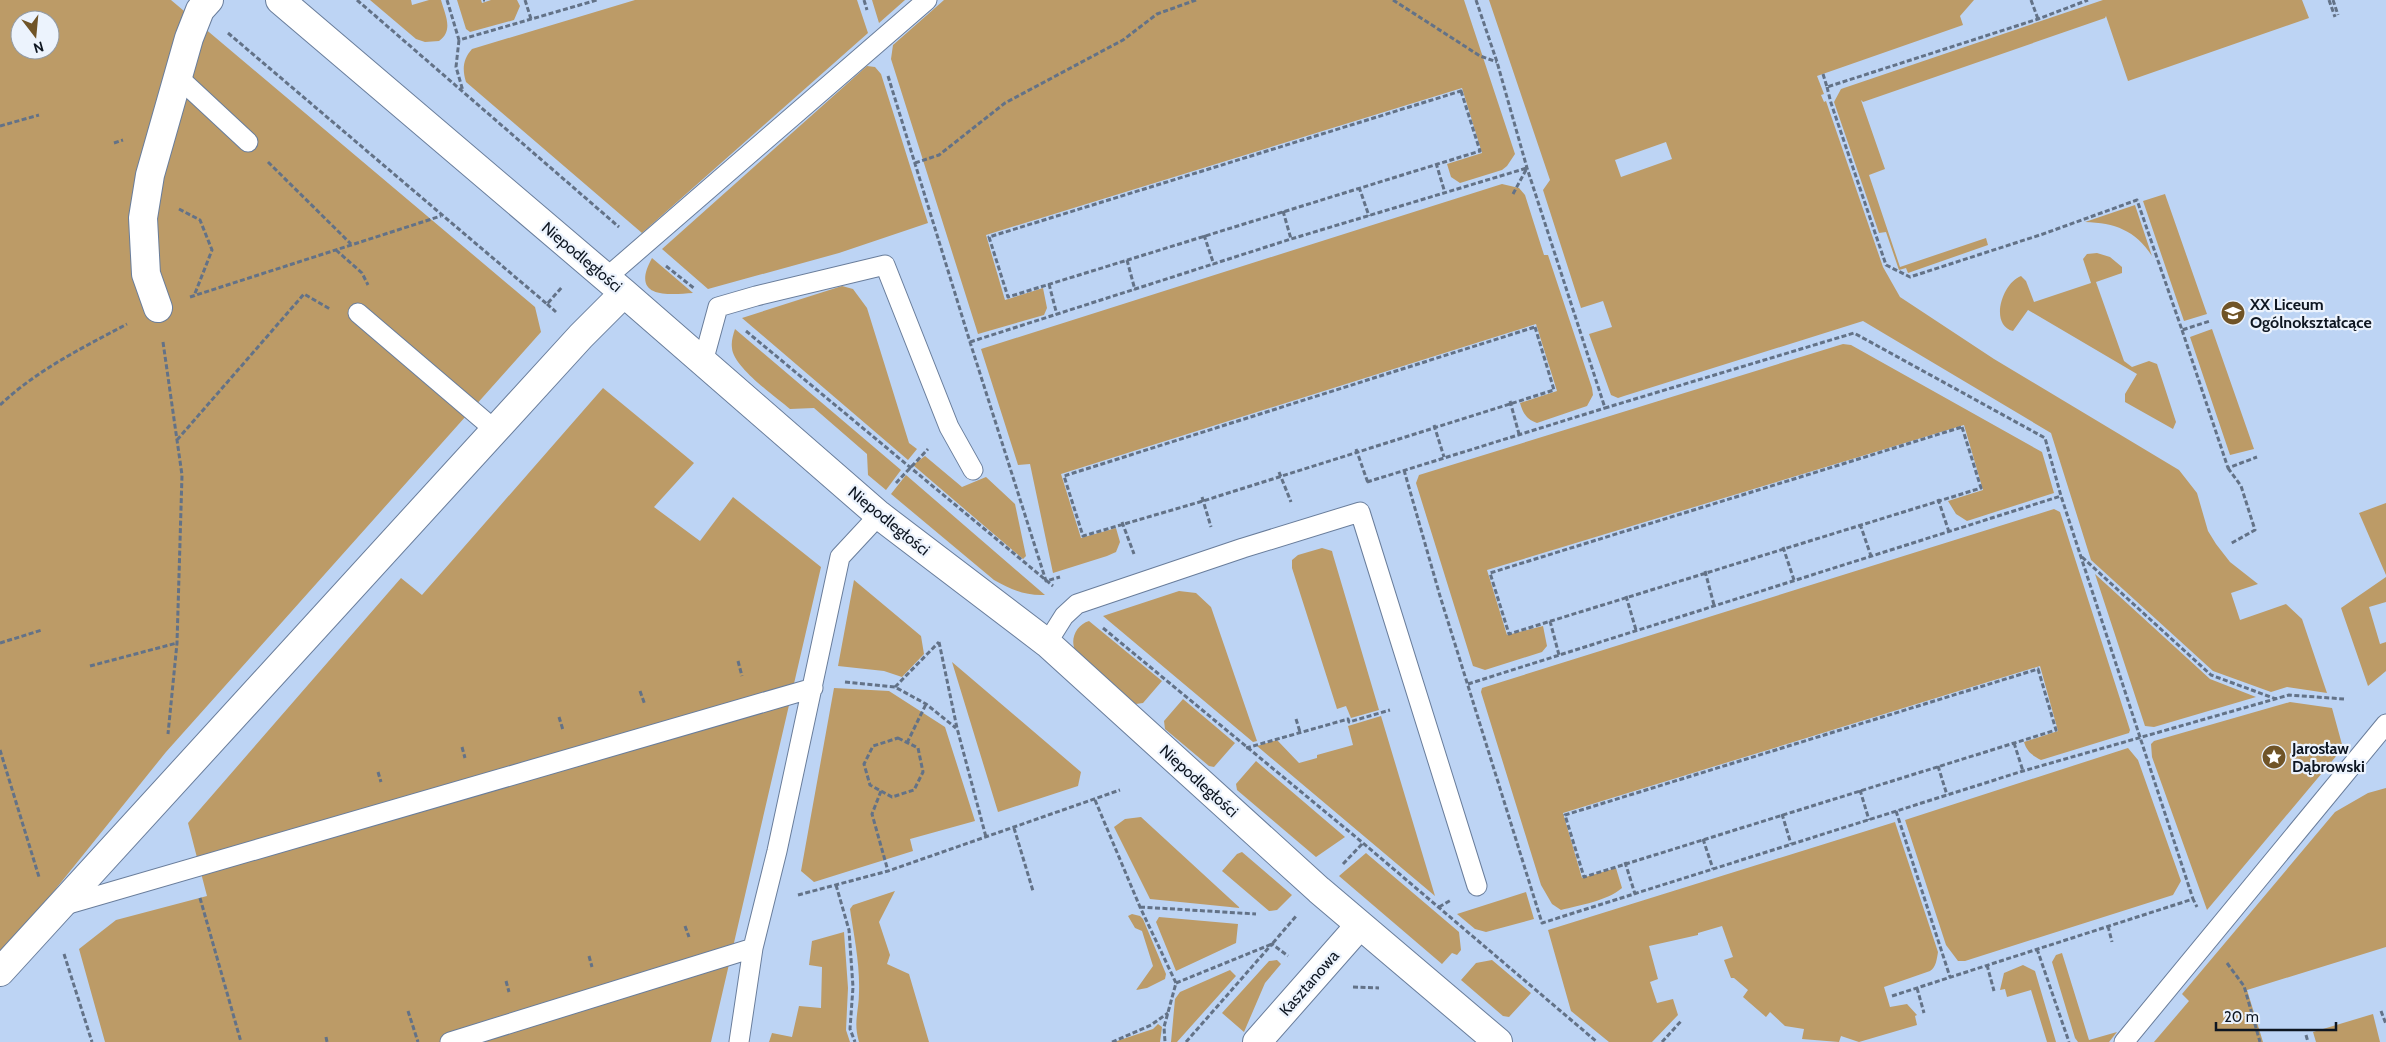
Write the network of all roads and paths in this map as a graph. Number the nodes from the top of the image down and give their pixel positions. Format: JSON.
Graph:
{"nodes":[{"id":1,"x":280,"y":0,"type":"edge"},
{"id":2,"x":357,"y":0,"type":"edge"},
{"id":3,"x":448,"y":0,"type":"edge"},
{"id":4,"x":525,"y":0,"type":"edge"},
{"id":5,"x":597,"y":0,"type":"edge"},
{"id":6,"x":864,"y":0,"type":"edge"},
{"id":7,"x":927,"y":0,"type":"edge"},
{"id":8,"x":1196,"y":0,"type":"edge"},
{"id":9,"x":1393,"y":0,"type":"edge"},
{"id":10,"x":1476,"y":0,"type":"edge"},
{"id":11,"x":2031,"y":0,"type":"edge"},
{"id":12,"x":2088,"y":0,"type":"edge"},
{"id":13,"x":2331,"y":0,"type":"edge"},
{"id":14,"x":205,"y":5,"type":"edge"},
{"id":15,"x":2336,"y":16,"type":"dead end"},
{"id":16,"x":2038,"y":19,"type":"junction"},
{"id":17,"x":531,"y":20,"type":"junction"},
{"id":18,"x":459,"y":40,"type":"junction"},
{"id":19,"x":878,"y":43,"type":"junction"},
{"id":20,"x":1497,"y":62,"type":"junction"},
{"id":21,"x":1823,"y":74,"type":"dead end"},
{"id":22,"x":177,"y":76,"type":"junction"},
{"id":23,"x":1827,"y":87,"type":"junction"},
{"id":24,"x":463,"y":91,"type":"junction"},
{"id":25,"x":39,"y":115,"type":"dead end"},
{"id":26,"x":0,"y":126,"type":"edge"},
{"id":27,"x":248,"y":142,"type":"joint"},
{"id":28,"x":1436,"y":163,"type":"junction"},
{"id":29,"x":915,"y":164,"type":"junction"},
{"id":30,"x":1527,"y":168,"type":"junction"},
{"id":31,"x":1359,"y":187,"type":"junction"},
{"id":32,"x":1445,"y":193,"type":"junction"},
{"id":33,"x":1513,"y":194,"type":"dead end"},
{"id":34,"x":1283,"y":211,"type":"junction"},
{"id":35,"x":442,"y":216,"type":"junction"},
{"id":36,"x":1369,"y":216,"type":"junction"},
{"id":37,"x":143,"y":218,"type":"junction"},
{"id":38,"x":617,"y":225,"type":"junction"},
{"id":39,"x":1204,"y":235,"type":"junction"},
{"id":40,"x":1291,"y":240,"type":"junction"},
{"id":41,"x":351,"y":244,"type":"junction"},
{"id":42,"x":641,"y":246,"type":"junction"},
{"id":43,"x":335,"y":249,"type":"junction"},
{"id":44,"x":586,"y":260,"type":"junction"},
{"id":45,"x":1127,"y":260,"type":"junction"},
{"id":46,"x":1214,"y":265,"type":"junction"},
{"id":47,"x":1049,"y":284,"type":"junction"},
{"id":48,"x":615,"y":285,"type":"junction"},
{"id":49,"x":1135,"y":290,"type":"junction"},
{"id":50,"x":194,"y":296,"type":"junction"},
{"id":51,"x":718,"y":307,"type":"junction"},
{"id":52,"x":158,"y":308,"type":"junction"},
{"id":53,"x":358,"y":313,"type":"junction"},
{"id":54,"x":1058,"y":315,"type":"junction"},
{"id":55,"x":2210,"y":321,"type":"dead end"},
{"id":56,"x":2182,"y":330,"type":"junction"},
{"id":57,"x":970,"y":342,"type":"junction"},
{"id":58,"x":703,"y":362,"type":"junction"},
{"id":59,"x":1510,"y":402,"type":"junction"},
{"id":60,"x":0,"y":405,"type":"edge"},
{"id":61,"x":1434,"y":426,"type":"junction"},
{"id":62,"x":949,"y":427,"type":"junction"},
{"id":63,"x":495,"y":430,"type":"junction"},
{"id":64,"x":1519,"y":434,"type":"dead end"},
{"id":65,"x":177,"y":440,"type":"junction"},
{"id":66,"x":1356,"y":450,"type":"junction"},
{"id":67,"x":1444,"y":457,"type":"dead end"},
{"id":68,"x":2257,"y":457,"type":"dead end"},
{"id":69,"x":909,"y":468,"type":"junction"},
{"id":70,"x":2228,"y":468,"type":"junction"},
{"id":71,"x":973,"y":470,"type":"dead end"},
{"id":72,"x":1404,"y":470,"type":"dead end"},
{"id":73,"x":1280,"y":474,"type":"junction"},
{"id":74,"x":1367,"y":481,"type":"dead end"},
{"id":75,"x":894,"y":485,"type":"dead end"},
{"id":76,"x":2061,"y":496,"type":"junction"},
{"id":77,"x":1202,"y":499,"type":"junction"},
{"id":78,"x":1938,"y":499,"type":"junction"},
{"id":79,"x":1291,"y":504,"type":"dead end"},
{"id":80,"x":879,"y":515,"type":"junction"},
{"id":81,"x":1123,"y":523,"type":"junction"},
{"id":82,"x":1860,"y":524,"type":"junction"},
{"id":83,"x":1211,"y":530,"type":"dead end"},
{"id":84,"x":1949,"y":532,"type":"junction"},
{"id":85,"x":2230,"y":544,"type":"dead end"},
{"id":86,"x":1783,"y":548,"type":"junction"},
{"id":87,"x":1134,"y":554,"type":"dead end"},
{"id":88,"x":1871,"y":556,"type":"junction"},
{"id":89,"x":2080,"y":556,"type":"junction"},
{"id":90,"x":1706,"y":572,"type":"junction"},
{"id":91,"x":1794,"y":580,"type":"junction"},
{"id":92,"x":1046,"y":581,"type":"junction"},
{"id":93,"x":1626,"y":597,"type":"junction"},
{"id":94,"x":1077,"y":604,"type":"junction"},
{"id":95,"x":1714,"y":605,"type":"junction"},
{"id":96,"x":1550,"y":621,"type":"junction"},
{"id":97,"x":42,"y":630,"type":"dead end"},
{"id":98,"x":1636,"y":630,"type":"junction"},
{"id":99,"x":0,"y":643,"type":"edge"},
{"id":100,"x":177,"y":643,"type":"junction"},
{"id":101,"x":1047,"y":643,"type":"junction"},
{"id":102,"x":1559,"y":654,"type":"junction"},
{"id":103,"x":90,"y":666,"type":"dead end"},
{"id":104,"x":814,"y":683,"type":"junction"},
{"id":105,"x":1468,"y":684,"type":"junction"},
{"id":106,"x":895,"y":687,"type":"junction"},
{"id":107,"x":2276,"y":699,"type":"junction"},
{"id":108,"x":2344,"y":699,"type":"dead end"},
{"id":109,"x":1420,"y":702,"type":"junction"},
{"id":110,"x":926,"y":704,"type":"junction"},
{"id":111,"x":1296,"y":719,"type":"dead end"},
{"id":112,"x":2386,"y":724,"type":"edge"},
{"id":113,"x":957,"y":728,"type":"junction"},
{"id":114,"x":1300,"y":732,"type":"junction"},
{"id":115,"x":2140,"y":738,"type":"junction"},
{"id":116,"x":167,"y":742,"type":"dead end"},
{"id":117,"x":907,"y":743,"type":"junction"},
{"id":118,"x":2014,"y":743,"type":"junction"},
{"id":119,"x":1246,"y":748,"type":"junction"},
{"id":120,"x":0,"y":750,"type":"edge"},
{"id":121,"x":1938,"y":766,"type":"junction"},
{"id":122,"x":2024,"y":771,"type":"junction"},
{"id":123,"x":1120,"y":790,"type":"dead end"},
{"id":124,"x":1860,"y":790,"type":"junction"},
{"id":125,"x":881,"y":791,"type":"junction"},
{"id":126,"x":1947,"y":795,"type":"junction"},
{"id":127,"x":1095,"y":800,"type":"junction"},
{"id":128,"x":1896,"y":811,"type":"junction"},
{"id":129,"x":1782,"y":814,"type":"junction"},
{"id":130,"x":1869,"y":820,"type":"junction"},
{"id":131,"x":1014,"y":828,"type":"junction"},
{"id":132,"x":986,"y":837,"type":"junction"},
{"id":133,"x":1703,"y":839,"type":"junction"},
{"id":134,"x":1791,"y":844,"type":"junction"},
{"id":135,"x":1625,"y":863,"type":"junction"},
{"id":136,"x":192,"y":868,"type":"junction"},
{"id":137,"x":1713,"y":869,"type":"junction"},
{"id":138,"x":888,"y":871,"type":"junction"},
{"id":139,"x":836,"y":885,"type":"junction"},
{"id":140,"x":1477,"y":886,"type":"dead end"},
{"id":141,"x":1033,"y":891,"type":"dead end"},
{"id":142,"x":1635,"y":894,"type":"junction"},
{"id":143,"x":2193,"y":899,"type":"junction"},
{"id":144,"x":764,"y":905,"type":"junction"},
{"id":145,"x":1140,"y":907,"type":"junction"},
{"id":146,"x":55,"y":911,"type":"junction"},
{"id":147,"x":1256,"y":914,"type":"dead end"},
{"id":148,"x":1360,"y":925,"type":"junction"},
{"id":149,"x":2108,"y":926,"type":"junction"},
{"id":150,"x":2209,"y":937,"type":"junction"},
{"id":151,"x":2112,"y":942,"type":"dead end"},
{"id":152,"x":1272,"y":944,"type":"dead end"},
{"id":153,"x":753,"y":948,"type":"junction"},
{"id":154,"x":2038,"y":949,"type":"junction"},
{"id":155,"x":1987,"y":965,"type":"junction"},
{"id":156,"x":0,"y":972,"type":"edge"},
{"id":157,"x":1950,"y":977,"type":"junction"},
{"id":158,"x":1176,"y":983,"type":"junction"},
{"id":159,"x":1917,"y":988,"type":"junction"},
{"id":160,"x":1994,"y":991,"type":"dead end"},
{"id":161,"x":1892,"y":996,"type":"dead end"},
{"id":162,"x":408,"y":1011,"type":"dead end"},
{"id":163,"x":2381,"y":1011,"type":"dead end"},
{"id":164,"x":1168,"y":1012,"type":"junction"},
{"id":165,"x":1924,"y":1013,"type":"dead end"},
{"id":166,"x":1682,"y":1020,"type":"dead end"},
{"id":167,"x":2386,"y":1024,"type":"edge"},
{"id":168,"x":2306,"y":1034,"type":"dead end"},
{"id":169,"x":326,"y":1037,"type":"dead end"},
{"id":170,"x":92,"y":1042,"type":"edge"},
{"id":171,"x":240,"y":1042,"type":"edge"},
{"id":172,"x":327,"y":1042,"type":"edge"},
{"id":173,"x":418,"y":1042,"type":"edge"},
{"id":174,"x":450,"y":1042,"type":"edge"},
{"id":175,"x":739,"y":1042,"type":"edge"},
{"id":176,"x":855,"y":1042,"type":"edge"},
{"id":177,"x":1112,"y":1042,"type":"edge"},
{"id":178,"x":1165,"y":1042,"type":"edge"},
{"id":179,"x":1257,"y":1042,"type":"edge"},
{"id":180,"x":1498,"y":1042,"type":"edge"},
{"id":181,"x":1597,"y":1042,"type":"edge"},
{"id":182,"x":1662,"y":1042,"type":"edge"},
{"id":183,"x":2069,"y":1042,"type":"edge"},
{"id":184,"x":2124,"y":1042,"type":"edge"},
{"id":185,"x":2260,"y":1042,"type":"edge"},
{"id":186,"x":2308,"y":1042,"type":"edge"}],
"edges":[{"from":1,"to":44,"type":"street","name":"Niepodległości"},
{"from":2,"to":24,"type":"path"},
{"from":3,"to":18,"type":"path"},
{"from":4,"to":17,"type":"path"},
{"from":5,"to":17,"type":"path"},
{"from":6,"to":19,"type":"path"},
{"from":7,"to":19,"type":"lane"},
{"from":8,"to":29,"type":"path"},
{"from":9,"to":20,"type":"path"},
{"from":10,"to":20,"type":"path"},
{"from":11,"to":16,"type":"path"},
{"from":12,"to":16,"type":"path"},
{"from":13,"to":15,"type":"path"},
{"from":14,"to":22,"type":"street"},
{"from":14,"to":35,"type":"path"},
{"from":16,"to":23,"type":"path"},
{"from":17,"to":18,"type":"path"},
{"from":18,"to":24,"type":"path"},
{"from":19,"to":29,"type":"path"},
{"from":19,"to":42,"type":"lane"},
{"from":20,"to":30,"type":"path"},
{"from":21,"to":23,"type":"path"},
{"from":22,"to":27,"type":"lane"},
{"from":22,"to":37,"type":"street"},
{"from":23,"to":56,"type":"path"},
{"from":24,"to":38,"type":"path"},
{"from":25,"to":26,"type":"path"},
{"from":27,"to":41,"type":"path"},
{"from":28,"to":31,"type":"path"},
{"from":28,"to":32,"type":"path"},
{"from":28,"to":47,"type":"path"},
{"from":29,"to":57,"type":"path"},
{"from":30,"to":32,"type":"path"},
{"from":30,"to":33,"type":"path"},
{"from":30,"to":76,"type":"path"},
{"from":31,"to":34,"type":"path"},
{"from":31,"to":36,"type":"path"},
{"from":32,"to":36,"type":"path"},
{"from":34,"to":39,"type":"path"},
{"from":34,"to":40,"type":"path"},
{"from":35,"to":41,"type":"path"},
{"from":35,"to":44,"type":"path"},
{"from":36,"to":40,"type":"path"},
{"from":37,"to":50,"type":"path"},
{"from":37,"to":52,"type":"street"},
{"from":38,"to":42,"type":"path"},
{"from":38,"to":44,"type":"path"},
{"from":39,"to":45,"type":"path"},
{"from":39,"to":46,"type":"path"},
{"from":40,"to":46,"type":"path"},
{"from":41,"to":43,"type":"path"},
{"from":42,"to":48,"type":"lane"},
{"from":42,"to":51,"type":"path"},
{"from":43,"to":50,"type":"path"},
{"from":43,"to":53,"type":"path"},
{"from":44,"to":48,"type":"street","name":"Niepodległości"},
{"from":45,"to":47,"type":"path"},
{"from":45,"to":49,"type":"path"},
{"from":46,"to":49,"type":"path"},
{"from":47,"to":54,"type":"path"},
{"from":48,"to":58,"type":"street","name":"Niepodległości"},
{"from":48,"to":63,"type":"street"},
{"from":49,"to":54,"type":"path"},
{"from":50,"to":52,"type":"path"},
{"from":51,"to":58,"type":"lane"},
{"from":51,"to":62,"type":"lane"},
{"from":51,"to":69,"type":"path"},
{"from":52,"to":60,"type":"path"},
{"from":52,"to":65,"type":"path"},
{"from":53,"to":63,"type":"lane"},
{"from":53,"to":65,"type":"path"},
{"from":54,"to":57,"type":"path"},
{"from":55,"to":56,"type":"path"},
{"from":56,"to":70,"type":"path"},
{"from":57,"to":92,"type":"path"},
{"from":58,"to":80,"type":"street","name":"Niepodległości"},
{"from":59,"to":61,"type":"path"},
{"from":59,"to":64,"type":"path"},
{"from":59,"to":81,"type":"path"},
{"from":61,"to":66,"type":"path"},
{"from":61,"to":67,"type":"path"},
{"from":62,"to":69,"type":"path"},
{"from":62,"to":71,"type":"lane"},
{"from":63,"to":146,"type":"street"},
{"from":65,"to":100,"type":"path"},
{"from":66,"to":73,"type":"path"},
{"from":66,"to":74,"type":"path"},
{"from":68,"to":70,"type":"path"},
{"from":69,"to":75,"type":"path"},
{"from":69,"to":92,"type":"path"},
{"from":70,"to":85,"type":"path"},
{"from":72,"to":105,"type":"path"},
{"from":73,"to":77,"type":"path"},
{"from":73,"to":79,"type":"path"},
{"from":76,"to":84,"type":"path"},
{"from":76,"to":89,"type":"path"},
{"from":77,"to":81,"type":"path"},
{"from":77,"to":83,"type":"path"},
{"from":78,"to":82,"type":"path"},
{"from":78,"to":84,"type":"path"},
{"from":78,"to":96,"type":"path"},
{"from":80,"to":101,"type":"street","name":"Niepodległości"},
{"from":80,"to":104,"type":"lane"},
{"from":81,"to":87,"type":"path"},
{"from":82,"to":86,"type":"path"},
{"from":82,"to":88,"type":"path"},
{"from":84,"to":88,"type":"path"},
{"from":86,"to":90,"type":"path"},
{"from":86,"to":91,"type":"path"},
{"from":88,"to":91,"type":"path"},
{"from":89,"to":107,"type":"path"},
{"from":89,"to":115,"type":"path"},
{"from":90,"to":93,"type":"path"},
{"from":90,"to":95,"type":"path"},
{"from":91,"to":95,"type":"path"},
{"from":92,"to":94,"type":"path"},
{"from":93,"to":96,"type":"path"},
{"from":93,"to":98,"type":"path"},
{"from":94,"to":101,"type":"lane"},
{"from":94,"to":109,"type":"lane"},
{"from":94,"to":119,"type":"path"},
{"from":95,"to":98,"type":"path"},
{"from":96,"to":102,"type":"path"},
{"from":97,"to":99,"type":"path"},
{"from":98,"to":102,"type":"path"},
{"from":100,"to":103,"type":"path"},
{"from":100,"to":116,"type":"path"},
{"from":101,"to":148,"type":"street","name":"Niepodległości"},
{"from":102,"to":105,"type":"path"},
{"from":104,"to":106,"type":"path"},
{"from":104,"to":136,"type":"lane"},
{"from":104,"to":144,"type":"lane"},
{"from":105,"to":142,"type":"path"},
{"from":106,"to":110,"type":"path"},
{"from":106,"to":113,"type":"path"},
{"from":107,"to":108,"type":"path"},
{"from":107,"to":115,"type":"path"},
{"from":109,"to":114,"type":"path"},
{"from":109,"to":140,"type":"lane"},
{"from":110,"to":113,"type":"path"},
{"from":110,"to":117,"type":"path"},
{"from":111,"to":114,"type":"path"},
{"from":112,"to":150,"type":"lane"},
{"from":113,"to":132,"type":"path"},
{"from":114,"to":119,"type":"path"},
{"from":115,"to":122,"type":"path"},
{"from":115,"to":143,"type":"path"},
{"from":117,"to":125,"type":"path"},
{"from":117,"to":125,"type":"path"},
{"from":118,"to":121,"type":"path"},
{"from":118,"to":122,"type":"path"},
{"from":118,"to":135,"type":"path"},
{"from":119,"to":181,"type":"path"},
{"from":120,"to":146,"type":"path"},
{"from":121,"to":124,"type":"path"},
{"from":121,"to":126,"type":"path"},
{"from":122,"to":126,"type":"path"},
{"from":123,"to":127,"type":"path"},
{"from":124,"to":129,"type":"path"},
{"from":124,"to":130,"type":"path"},
{"from":125,"to":138,"type":"path"},
{"from":126,"to":128,"type":"path"},
{"from":127,"to":131,"type":"path"},
{"from":127,"to":145,"type":"path"},
{"from":128,"to":130,"type":"path"},
{"from":128,"to":157,"type":"path"},
{"from":129,"to":133,"type":"path"},
{"from":129,"to":134,"type":"path"},
{"from":130,"to":134,"type":"path"},
{"from":131,"to":132,"type":"path"},
{"from":131,"to":141,"type":"path"},
{"from":132,"to":138,"type":"path"},
{"from":133,"to":135,"type":"path"},
{"from":133,"to":137,"type":"path"},
{"from":134,"to":137,"type":"path"},
{"from":135,"to":142,"type":"path"},
{"from":136,"to":146,"type":"lane"},
{"from":136,"to":171,"type":"path"},
{"from":137,"to":142,"type":"path"},
{"from":138,"to":139,"type":"path"},
{"from":139,"to":144,"type":"path"},
{"from":139,"to":176,"type":"path"},
{"from":143,"to":149,"type":"path"},
{"from":143,"to":150,"type":"path"},
{"from":144,"to":153,"type":"lane"},
{"from":145,"to":147,"type":"path"},
{"from":145,"to":158,"type":"path"},
{"from":146,"to":156,"type":"street"},
{"from":146,"to":170,"type":"path"},
{"from":148,"to":179,"type":"street","name":"Kasztanowa"},
{"from":148,"to":180,"type":"street","name":"Niepodległości"},
{"from":149,"to":151,"type":"path"},
{"from":149,"to":154,"type":"path"},
{"from":150,"to":184,"type":"lane"},
{"from":150,"to":185,"type":"path"},
{"from":152,"to":158,"type":"path"},
{"from":153,"to":174,"type":"lane"},
{"from":153,"to":175,"type":"lane"},
{"from":154,"to":155,"type":"path"},
{"from":154,"to":183,"type":"path"},
{"from":155,"to":157,"type":"path"},
{"from":155,"to":160,"type":"path"},
{"from":157,"to":159,"type":"path"},
{"from":158,"to":164,"type":"path"},
{"from":159,"to":161,"type":"path"},
{"from":159,"to":165,"type":"path"},
{"from":162,"to":173,"type":"path"},
{"from":163,"to":167,"type":"path"},
{"from":164,"to":177,"type":"path"},
{"from":164,"to":178,"type":"path"},
{"from":166,"to":182,"type":"path"},
{"from":168,"to":186,"type":"path"},
{"from":169,"to":172,"type":"path"}]}
